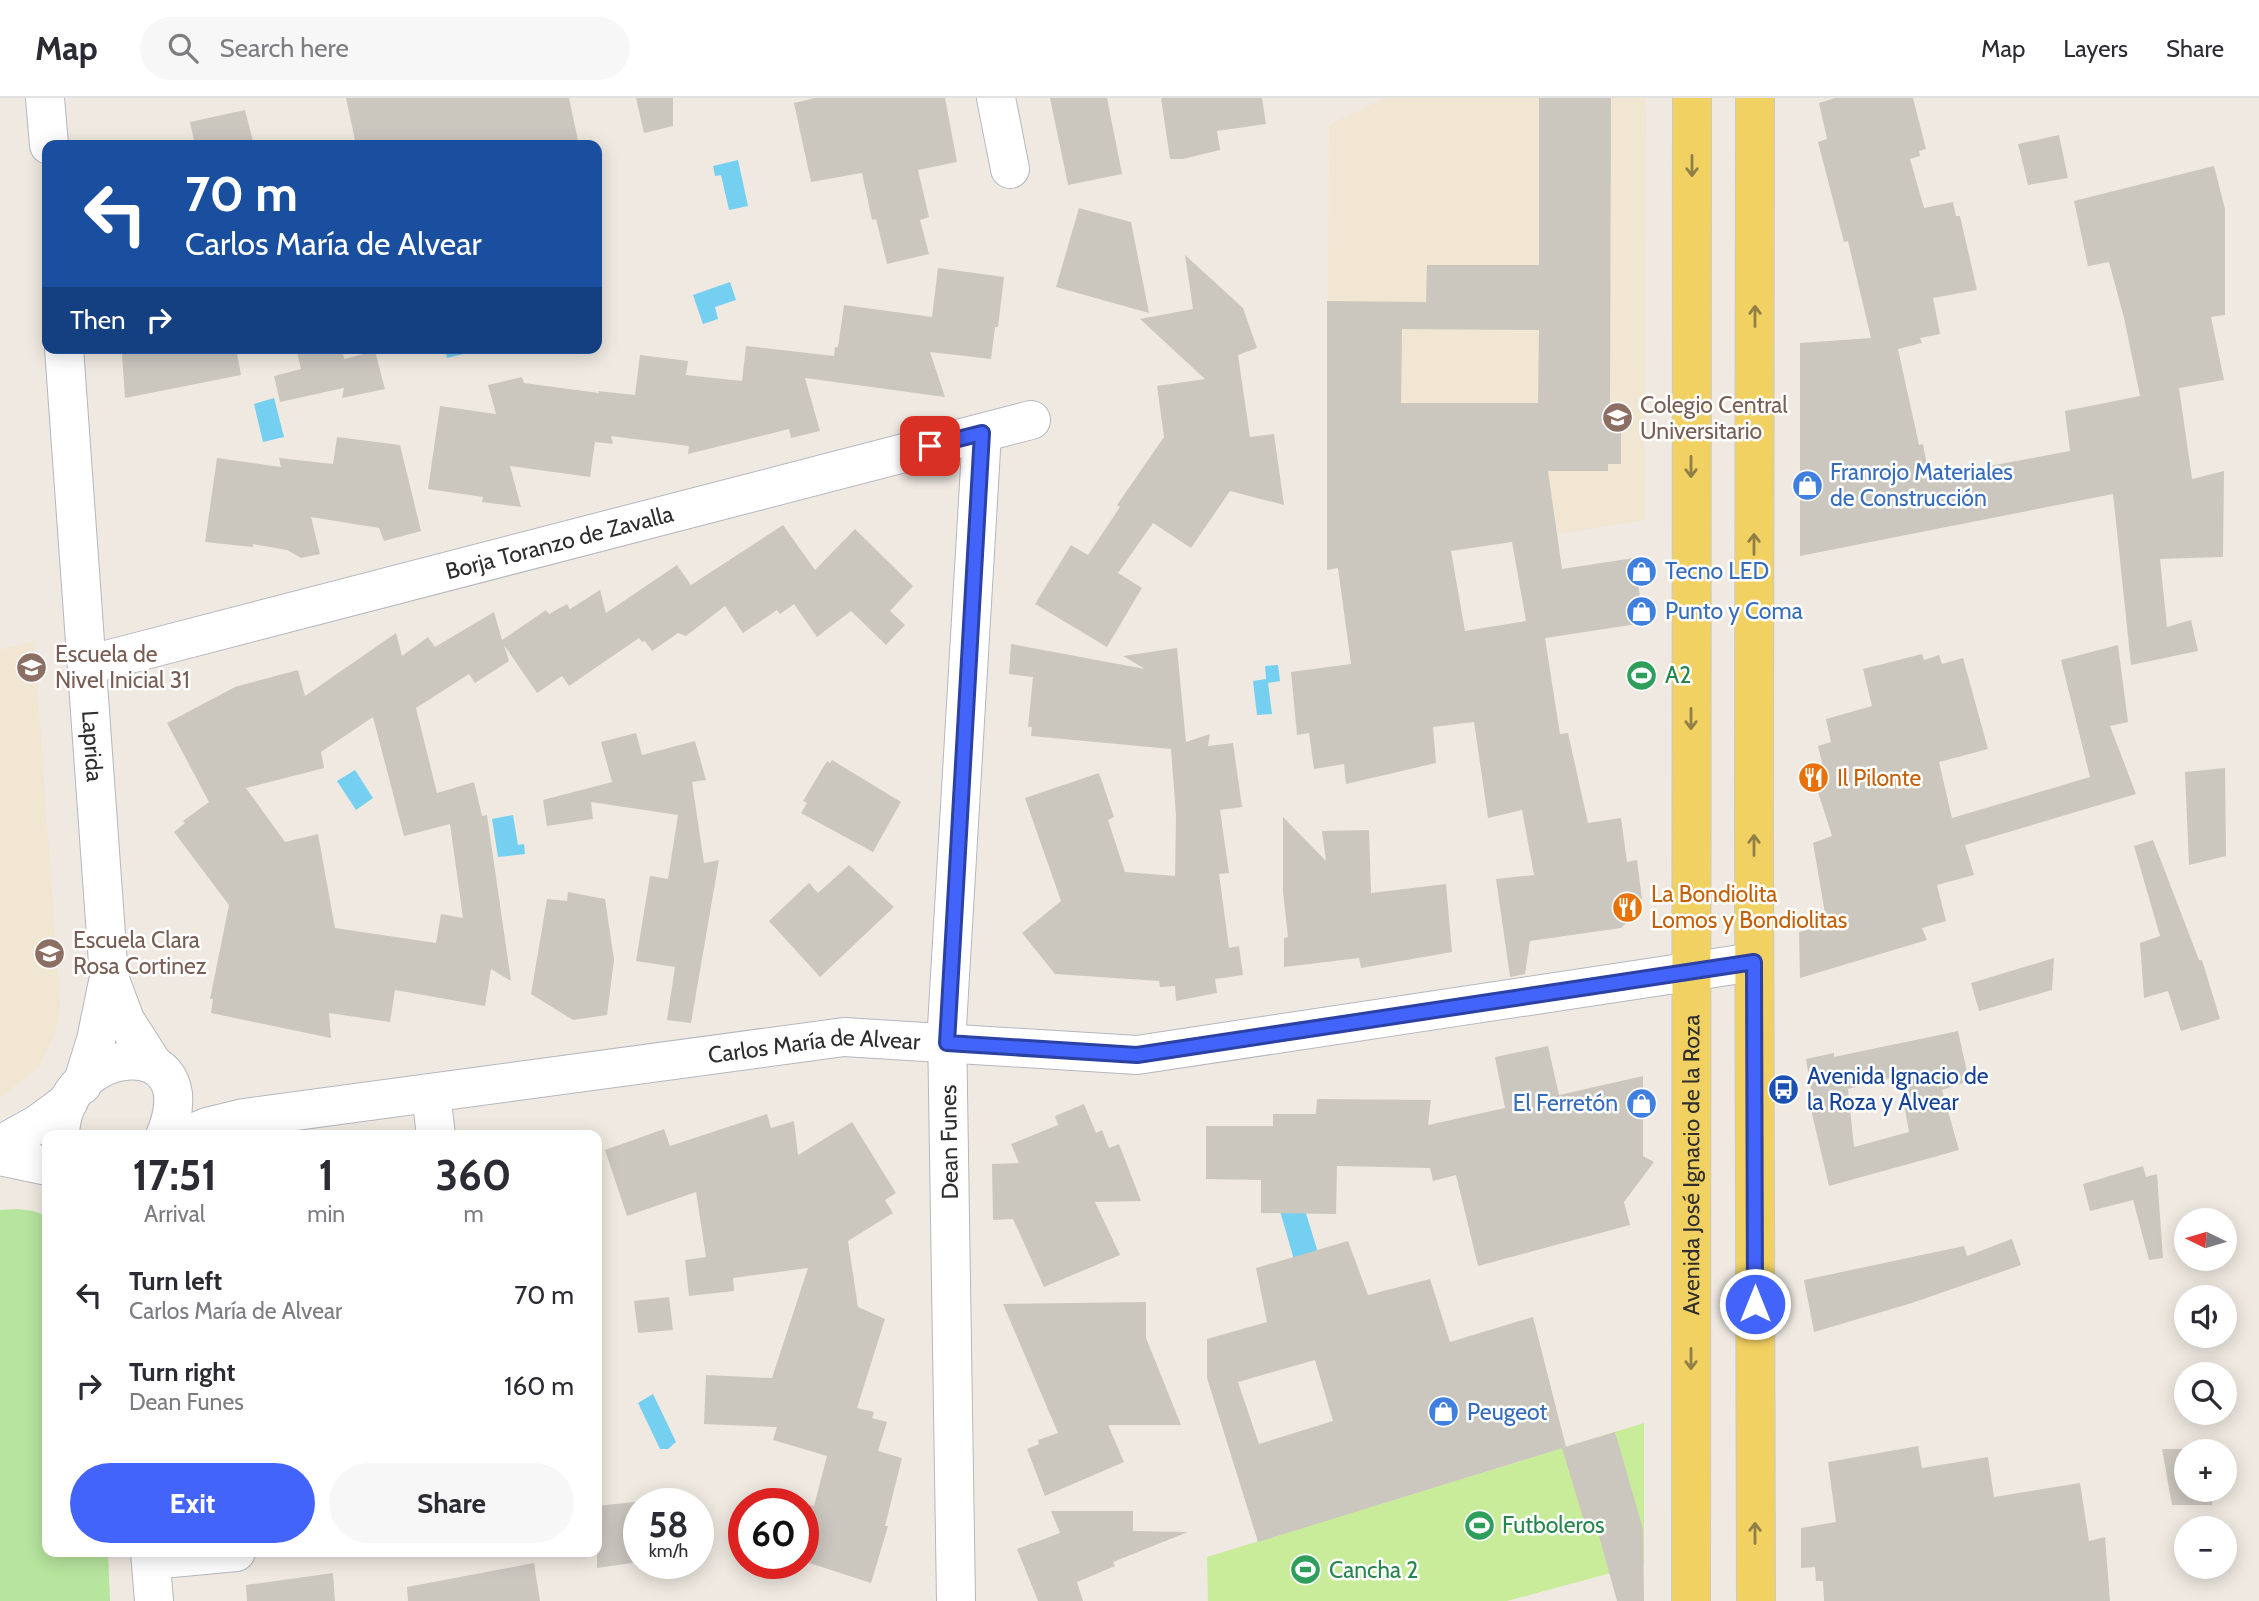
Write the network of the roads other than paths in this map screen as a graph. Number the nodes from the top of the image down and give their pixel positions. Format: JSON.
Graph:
{"nodes":[{"id":1,"x":45,"y":98,"type":"edge"},
{"id":2,"x":996,"y":98,"type":"edge"},
{"id":3,"x":1692,"y":98,"type":"edge"},
{"id":4,"x":1755,"y":98,"type":"edge"},
{"id":5,"x":49,"y":140,"type":"edge"},
{"id":6,"x":1010,"y":169,"type":"dead end"},
{"id":7,"x":64,"y":354,"type":"edge"},
{"id":8,"x":1031,"y":420,"type":"dead end"},
{"id":9,"x":982,"y":433,"type":"junction"},
{"id":10,"x":86,"y":665,"type":"junction"},
{"id":11,"x":1754,"y":962,"type":"junction"},
{"id":12,"x":1690,"y":972,"type":"junction"},
{"id":13,"x":109,"y":977,"type":"junction"},
{"id":14,"x":947,"y":1043,"type":"junction"},
{"id":15,"x":161,"y":1074,"type":"junction"},
{"id":16,"x":431,"y":1093,"type":"junction"},
{"id":17,"x":70,"y":1107,"type":"edge"},
{"id":18,"x":250,"y":1117,"type":"junction"},
{"id":19,"x":165,"y":1130,"type":"edge"},
{"id":20,"x":199,"y":1130,"type":"edge"},
{"id":21,"x":435,"y":1130,"type":"edge"},
{"id":22,"x":0,"y":1145,"type":"edge"},
{"id":23,"x":0,"y":1156,"type":"edge"},
{"id":24,"x":42,"y":1165,"type":"edge"},
{"id":25,"x":151,"y":1557,"type":"edge"},
{"id":26,"x":154,"y":1601,"type":"edge"},
{"id":27,"x":956,"y":1601,"type":"edge"},
{"id":28,"x":1690,"y":1601,"type":"edge"},
{"id":29,"x":1756,"y":1601,"type":"edge"}],
"edges":[{"from":1,"to":5,"type":"street"},
{"from":2,"to":6,"type":"street"},
{"from":3,"to":12,"type":"main road","name":"Avenida José Ignacio de la Roza","one_way":true},
{"from":11,"to":4,"type":"main road","one_way":true},
{"from":7,"to":10,"type":"street","name":"Laprida"},
{"from":8,"to":9,"type":"street","name":"Borja Toranzo de Zavalla"},
{"from":9,"to":10,"type":"street","name":"Borja Toranzo de Zavalla"},
{"from":9,"to":14,"type":"street","name":"Dean Funes"},
{"from":10,"to":13,"type":"street","name":"Laprida"},
{"from":11,"to":12,"type":"street","name":"Carlos María de Alvear"},
{"from":29,"to":11,"type":"main road","one_way":true},
{"from":12,"to":14,"type":"street","name":"Carlos María de Alvear"},
{"from":12,"to":28,"type":"main road","name":"Avenida José Ignacio de la Roza","one_way":true},
{"from":13,"to":15,"type":"street","name":"Laprida"},
{"from":13,"to":17,"type":"street","name":"Laprida"},
{"from":14,"to":16,"type":"street","name":"Carlos María de Alvear"},
{"from":14,"to":27,"type":"street","name":"Dean Funes"},
{"from":15,"to":17,"type":"street"},
{"from":15,"to":18,"type":"street","name":"Carlos María de Alvear"},
{"from":15,"to":19,"type":"street"},
{"from":16,"to":18,"type":"street","name":"Carlos María de Alvear"},
{"from":16,"to":21,"type":"street"},
{"from":17,"to":22,"type":"street"},
{"from":18,"to":20,"type":"street","name":"Carlos María de Alvear"},
{"from":23,"to":24,"type":"street"},
{"from":25,"to":26,"type":"street"}]}
